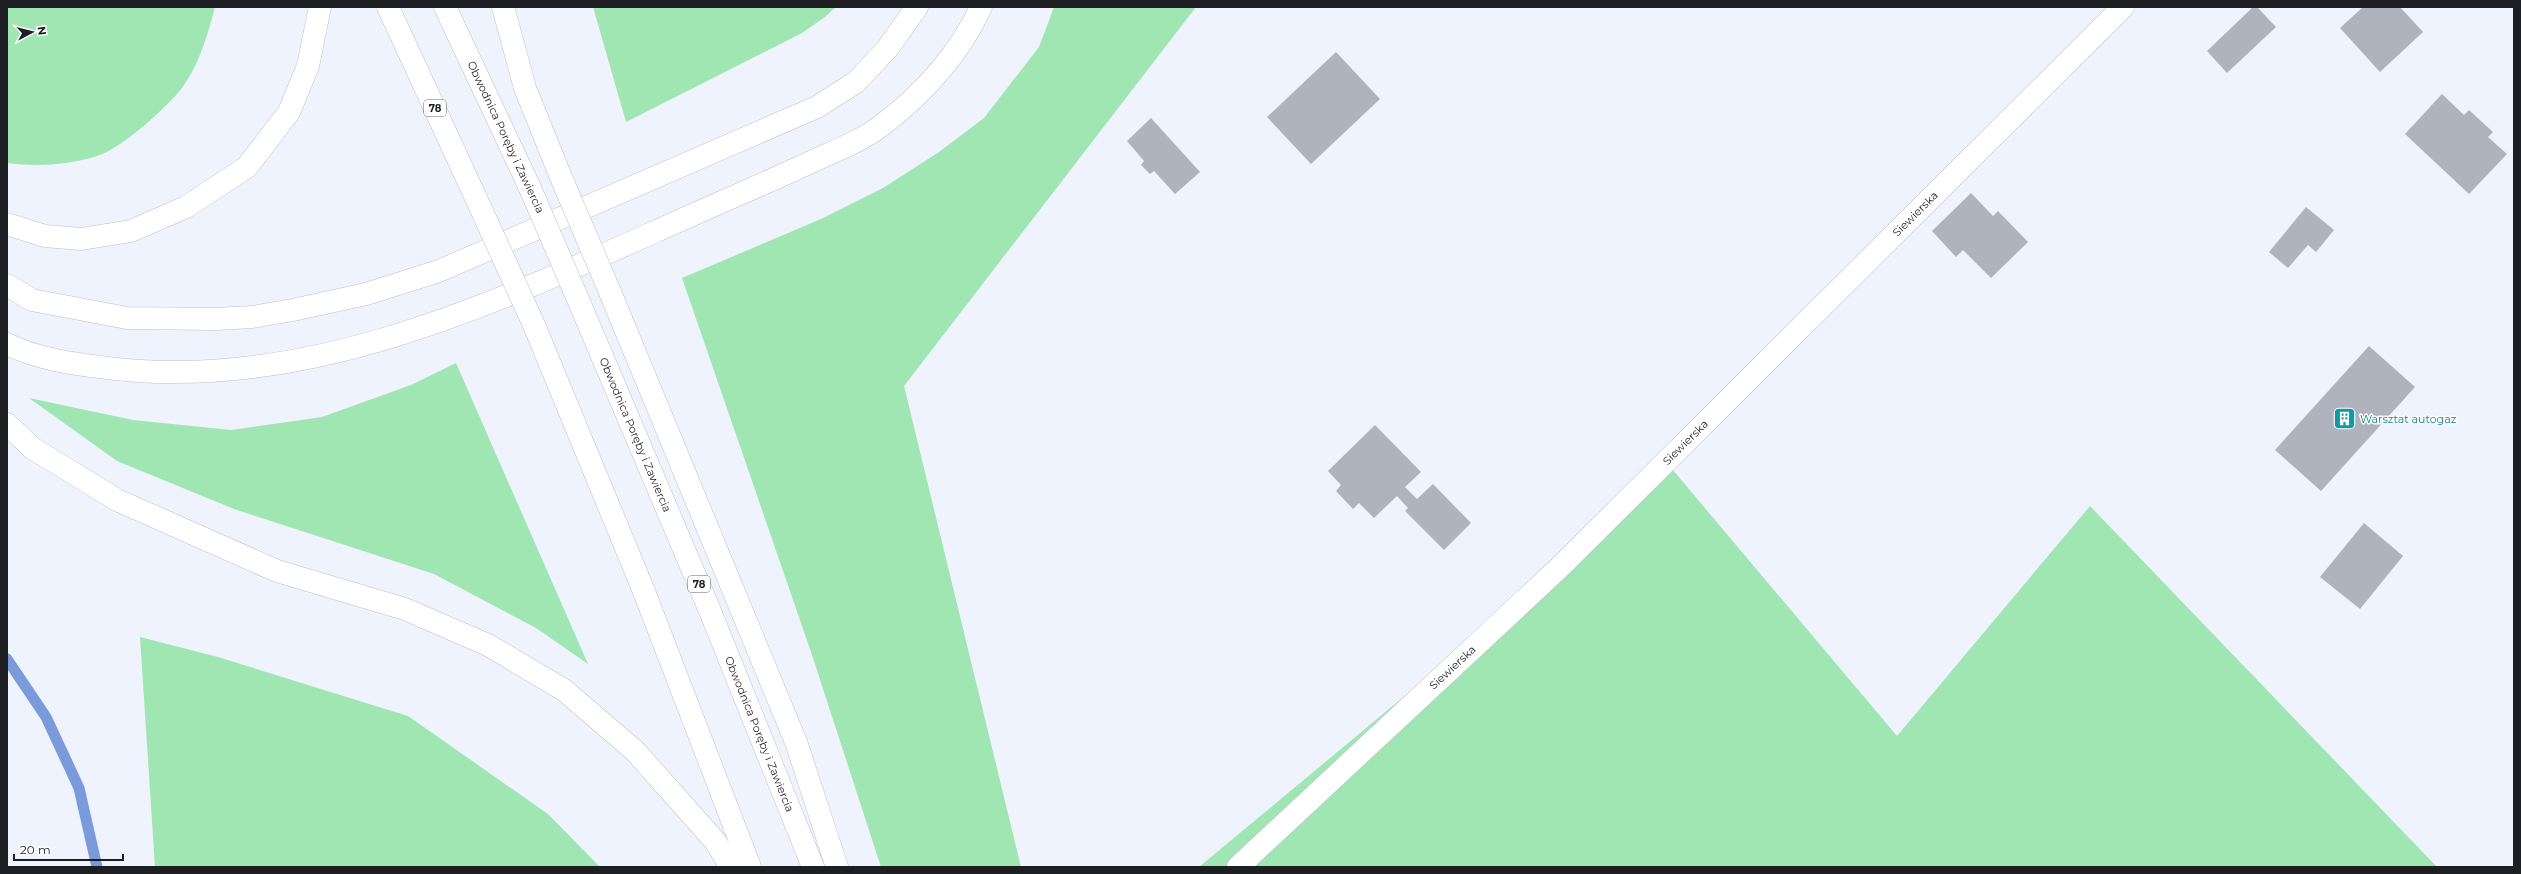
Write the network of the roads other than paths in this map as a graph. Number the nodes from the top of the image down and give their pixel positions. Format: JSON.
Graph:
{"nodes":[{"id":1,"x":320,"y":7,"type":"edge"},
{"id":2,"x":388,"y":7,"type":"edge"},
{"id":3,"x":445,"y":7,"type":"edge"},
{"id":4,"x":504,"y":7,"type":"edge"},
{"id":5,"x":917,"y":7,"type":"edge"},
{"id":6,"x":981,"y":7,"type":"edge"},
{"id":7,"x":2123,"y":7,"type":"edge"},
{"id":8,"x":7,"y":224,"type":"edge"},
{"id":9,"x":7,"y":285,"type":"edge"},
{"id":10,"x":7,"y":344,"type":"edge"},
{"id":11,"x":7,"y":424,"type":"edge"},
{"id":12,"x":731,"y":867,"type":"edge"},
{"id":13,"x":750,"y":867,"type":"edge"},
{"id":14,"x":813,"y":867,"type":"edge"},
{"id":15,"x":837,"y":867,"type":"edge"},
{"id":16,"x":1238,"y":867,"type":"edge"}],
"edges":[{"from":1,"to":8,"type":"main road"},
{"from":2,"to":13,"type":"main road","number":"78","bridge":true},
{"from":3,"to":14,"type":"main road","name":"Obwodnica Poręby i Zawiercia","number":"78","bridge":true},
{"from":4,"to":15,"type":"main road","bridge":true},
{"from":5,"to":9,"type":"main road"},
{"from":6,"to":10,"type":"main road"},
{"from":7,"to":16,"type":"main road","name":"Siewierska"},
{"from":11,"to":12,"type":"main road"}]}
